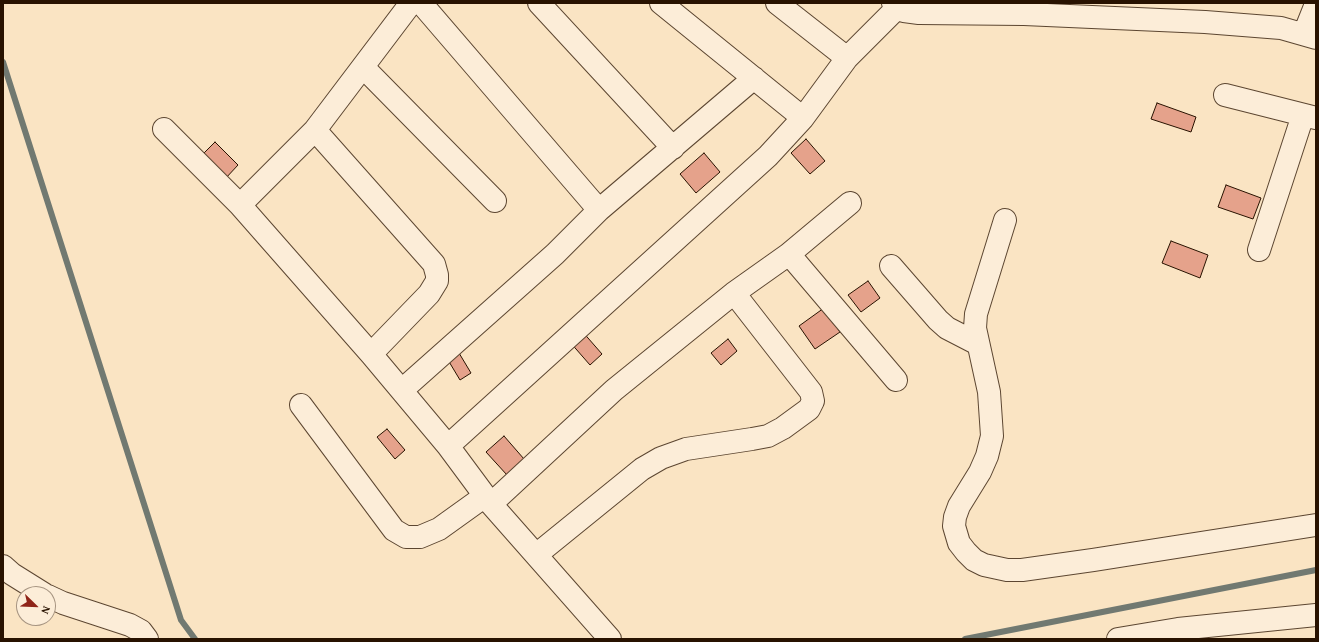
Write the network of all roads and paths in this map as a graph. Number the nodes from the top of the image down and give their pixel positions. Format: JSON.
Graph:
{"nodes":[{"id":1,"x":411,"y":3,"type":"edge"},
{"id":2,"x":421,"y":3,"type":"edge"},
{"id":3,"x":539,"y":3,"type":"edge"},
{"id":4,"x":661,"y":3,"type":"edge"},
{"id":5,"x":777,"y":3,"type":"edge"},
{"id":6,"x":897,"y":4,"type":"edge"},
{"id":7,"x":1316,"y":4,"type":"edge"},
{"id":8,"x":1052,"y":9,"type":"edge"},
{"id":9,"x":1310,"y":36,"type":"edge"},
{"id":10,"x":847,"y":58,"type":"junction"},
{"id":11,"x":363,"y":67,"type":"junction"},
{"id":12,"x":754,"y":78,"type":"junction"},
{"id":13,"x":1225,"y":95,"type":"dead end"},
{"id":14,"x":1309,"y":117,"type":"edge"},
{"id":15,"x":803,"y":118,"type":"junction"},
{"id":16,"x":164,"y":129,"type":"dead end"},
{"id":17,"x":315,"y":130,"type":"junction"},
{"id":18,"x":673,"y":148,"type":"junction"},
{"id":19,"x":495,"y":201,"type":"dead end"},
{"id":20,"x":850,"y":203,"type":"dead end"},
{"id":21,"x":240,"y":205,"type":"junction"},
{"id":22,"x":599,"y":210,"type":"junction"},
{"id":23,"x":1005,"y":220,"type":"dead end"},
{"id":24,"x":1259,"y":250,"type":"dead end"},
{"id":25,"x":789,"y":254,"type":"junction"},
{"id":26,"x":891,"y":266,"type":"dead end"},
{"id":27,"x":734,"y":293,"type":"junction"},
{"id":28,"x":978,"y":344,"type":"junction"},
{"id":29,"x":371,"y":354,"type":"junction"},
{"id":30,"x":896,"y":380,"type":"dead end"},
{"id":31,"x":402,"y":390,"type":"junction"},
{"id":32,"x":301,"y":405,"type":"dead end"},
{"id":33,"x":448,"y":446,"type":"junction"},
{"id":34,"x":488,"y":500,"type":"junction"},
{"id":35,"x":1316,"y":525,"type":"edge"},
{"id":36,"x":536,"y":555,"type":"junction"},
{"id":37,"x":3,"y":566,"type":"edge"},
{"id":38,"x":31,"y":586,"type":"edge"},
{"id":39,"x":56,"y":600,"type":"edge"},
{"id":40,"x":1316,"y":615,"type":"edge"},
{"id":41,"x":147,"y":639,"type":"edge"},
{"id":42,"x":610,"y":639,"type":"edge"},
{"id":43,"x":1118,"y":639,"type":"edge"}],
"edges":[{"from":1,"to":11,"type":"street"},
{"from":2,"to":22,"type":"street"},
{"from":3,"to":18,"type":"street"},
{"from":4,"to":12,"type":"street"},
{"from":5,"to":10,"type":"street"},
{"from":6,"to":8,"type":"street"},
{"from":6,"to":10,"type":"street"},
{"from":7,"to":9,"type":"street"},
{"from":8,"to":9,"type":"street"},
{"from":10,"to":15,"type":"street"},
{"from":11,"to":17,"type":"street"},
{"from":11,"to":19,"type":"street"},
{"from":12,"to":15,"type":"street"},
{"from":12,"to":18,"type":"street"},
{"from":13,"to":14,"type":"street"},
{"from":14,"to":24,"type":"street"},
{"from":15,"to":33,"type":"street"},
{"from":16,"to":21,"type":"street"},
{"from":17,"to":21,"type":"street"},
{"from":17,"to":29,"type":"street"},
{"from":18,"to":22,"type":"street"},
{"from":20,"to":25,"type":"street"},
{"from":21,"to":29,"type":"street"},
{"from":22,"to":31,"type":"street"},
{"from":23,"to":28,"type":"street"},
{"from":25,"to":27,"type":"street"},
{"from":25,"to":30,"type":"street"},
{"from":26,"to":28,"type":"street"},
{"from":27,"to":34,"type":"street"},
{"from":27,"to":36,"type":"street"},
{"from":28,"to":35,"type":"street"},
{"from":29,"to":31,"type":"street"},
{"from":31,"to":33,"type":"street"},
{"from":32,"to":34,"type":"street"},
{"from":33,"to":34,"type":"street"},
{"from":34,"to":36,"type":"street"},
{"from":36,"to":42,"type":"street"},
{"from":37,"to":38,"type":"street"},
{"from":39,"to":41,"type":"street"},
{"from":40,"to":43,"type":"street"}]}
